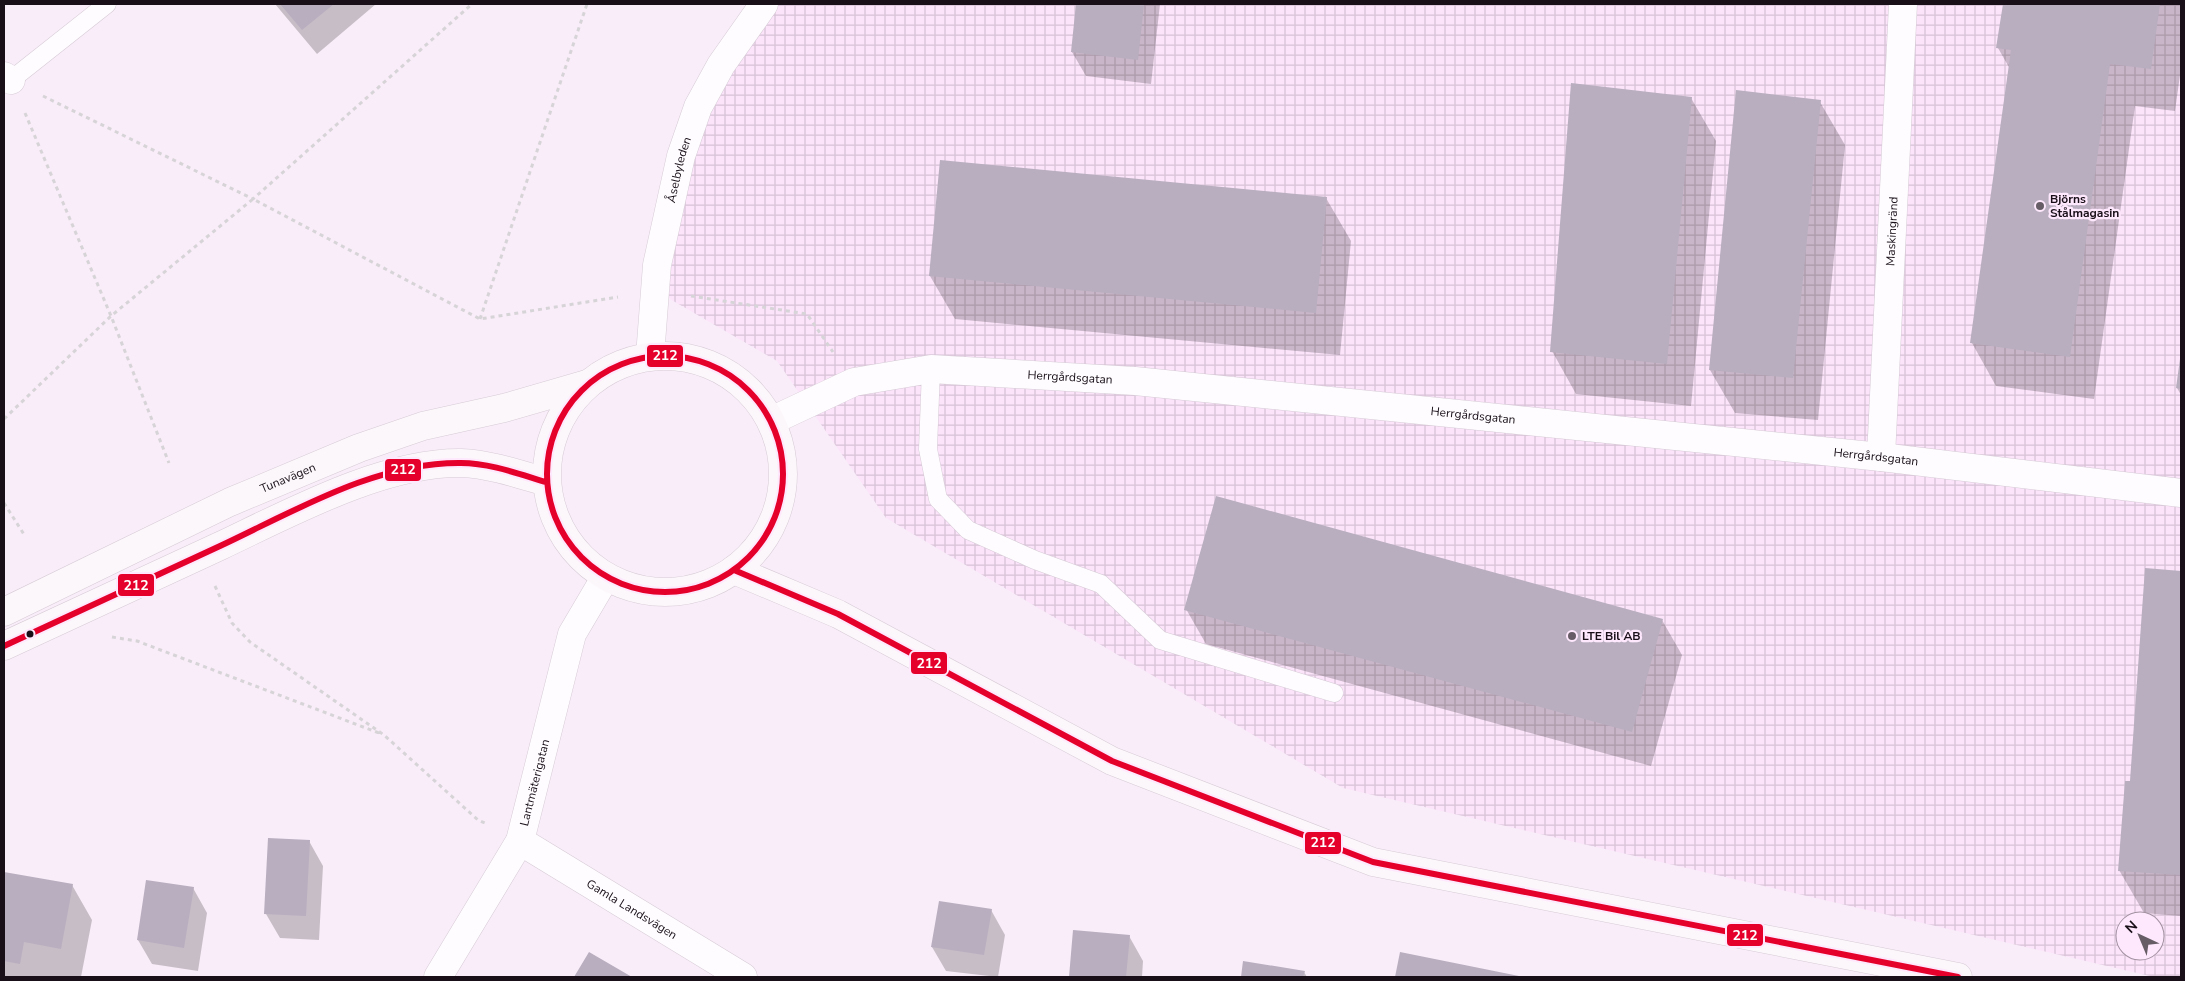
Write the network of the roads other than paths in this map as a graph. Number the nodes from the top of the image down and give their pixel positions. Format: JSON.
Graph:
{"nodes":[{"id":1,"x":107,"y":4,"type":"edge"},
{"id":2,"x":764,"y":4,"type":"edge"},
{"id":3,"x":1903,"y":4,"type":"edge"},
{"id":4,"x":7,"y":78,"type":"edge"},
{"id":5,"x":650,"y":356,"type":"junction"},
{"id":6,"x":931,"y":369,"type":"junction"},
{"id":7,"x":587,"y":384,"type":"junction"},
{"id":8,"x":771,"y":420,"type":"junction"},
{"id":9,"x":1881,"y":458,"type":"junction"},
{"id":10,"x":546,"y":482,"type":"junction"},
{"id":11,"x":2181,"y":493,"type":"edge"},
{"id":12,"x":734,"y":570,"type":"junction"},
{"id":13,"x":605,"y":578,"type":"junction"},
{"id":14,"x":4,"y":612,"type":"edge"},
{"id":15,"x":4,"y":646,"type":"edge"},
{"id":16,"x":1334,"y":693,"type":"dead end"},
{"id":17,"x":520,"y":841,"type":"junction"},
{"id":18,"x":438,"y":977,"type":"edge"},
{"id":19,"x":743,"y":977,"type":"edge"},
{"id":20,"x":1958,"y":977,"type":"edge"}],
"edges":[{"from":1,"to":4,"type":"lane"},
{"from":2,"to":5,"type":"street","name":"Åselbyleden"},
{"from":3,"to":9,"type":"street","name":"Maskingränd"},
{"from":5,"to":7,"type":"street"},
{"from":5,"to":8,"type":"street"},
{"from":6,"to":8,"type":"street","name":"Herrgårdsgatan"},
{"from":6,"to":9,"type":"street","name":"Herrgårdsgatan"},
{"from":6,"to":16,"type":"lane"},
{"from":7,"to":10,"type":"street"},
{"from":7,"to":14,"type":"street","name":"Tunavägen"},
{"from":8,"to":12,"type":"street"},
{"from":9,"to":11,"type":"street","name":"Herrgårdsgatan"},
{"from":10,"to":13,"type":"street"},
{"from":10,"to":15,"type":"street"},
{"from":12,"to":13,"type":"street"},
{"from":12,"to":20,"type":"street"},
{"from":13,"to":17,"type":"street","name":"Lantmäterigatan"},
{"from":17,"to":18,"type":"street","name":"Lantmäterigatan"},
{"from":17,"to":19,"type":"street","name":"Gamla Landsvägen"}]}
